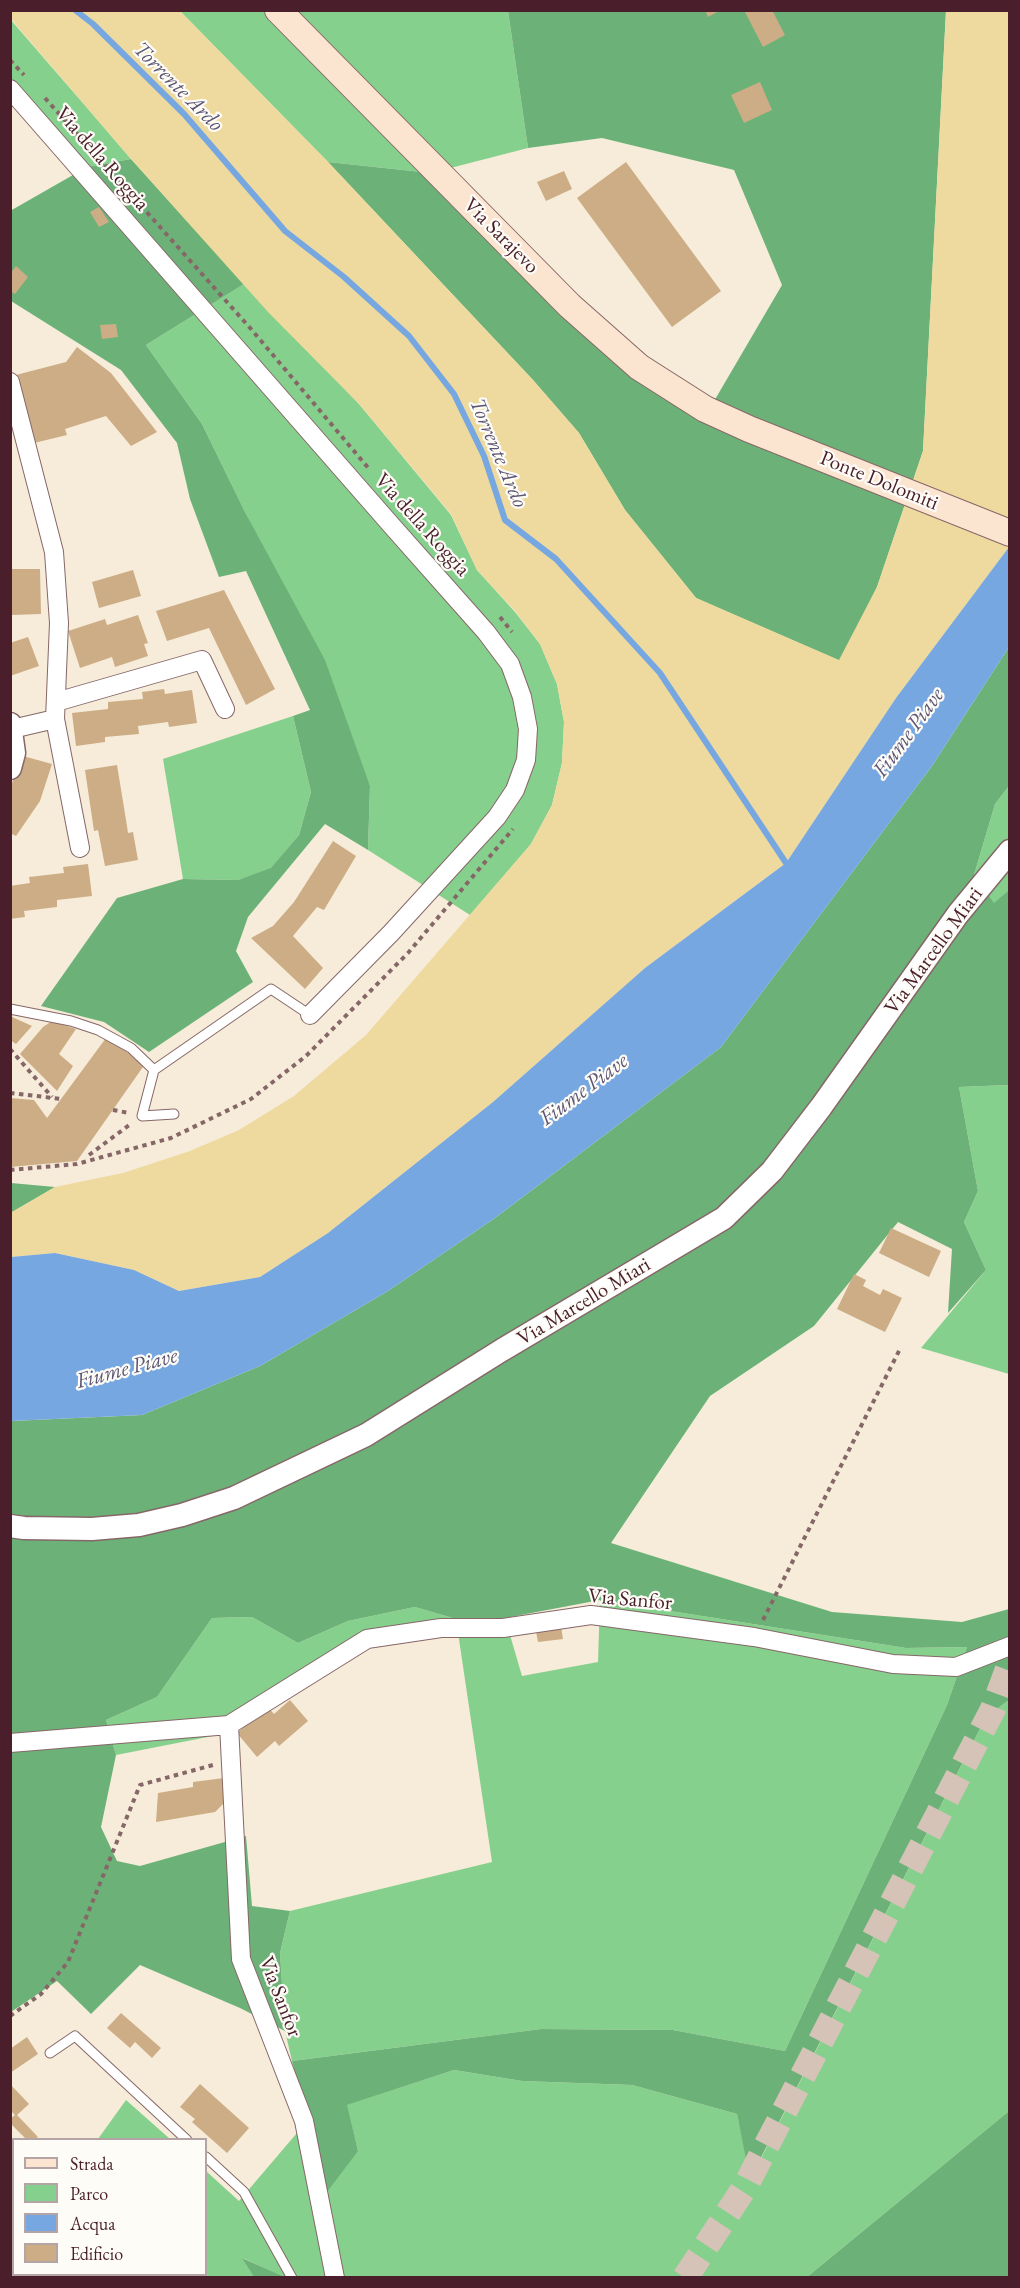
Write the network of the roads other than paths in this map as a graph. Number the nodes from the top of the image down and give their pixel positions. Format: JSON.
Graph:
{"nodes":[{"id":1,"x":278,"y":10,"type":"edge"},
{"id":2,"x":10,"y":89,"type":"edge"},
{"id":3,"x":10,"y":382,"type":"edge"},
{"id":4,"x":749,"y":429,"type":"joint"},
{"id":5,"x":1010,"y":533,"type":"edge"},
{"id":6,"x":55,"y":710,"type":"junction"},
{"id":7,"x":225,"y":710,"type":"dead end"},
{"id":8,"x":11,"y":727,"type":"edge"},
{"id":9,"x":10,"y":768,"type":"edge"},
{"id":10,"x":80,"y":848,"type":"dead end"},
{"id":11,"x":1010,"y":851,"type":"edge"},
{"id":12,"x":10,"y":1009,"type":"edge"},
{"id":13,"x":310,"y":1015,"type":"joint"},
{"id":14,"x":154,"y":1070,"type":"junction"},
{"id":15,"x":174,"y":1114,"type":"dead end"},
{"id":16,"x":10,"y":1526,"type":"edge"},
{"id":17,"x":1010,"y":1646,"type":"edge"},
{"id":18,"x":229,"y":1725,"type":"junction"},
{"id":19,"x":10,"y":1743,"type":"edge"},
{"id":20,"x":50,"y":2053,"type":"dead end"},
{"id":21,"x":186,"y":2138,"type":"edge"},
{"id":22,"x":207,"y":2158,"type":"edge"},
{"id":23,"x":292,"y":2277,"type":"edge"},
{"id":24,"x":335,"y":2277,"type":"edge"}],
"edges":[{"from":1,"to":4,"type":"main road","name":"Via Sarajevo"},
{"from":2,"to":13,"type":"street","name":"Via della Roggia"},
{"from":3,"to":6,"type":"street"},
{"from":4,"to":5,"type":"main road","name":"Ponte Dolomiti"},
{"from":6,"to":7,"type":"street"},
{"from":6,"to":8,"type":"street"},
{"from":6,"to":10,"type":"street"},
{"from":8,"to":9,"type":"street"},
{"from":11,"to":16,"type":"street","name":"Via Marcello Miari"},
{"from":12,"to":14,"type":"lane"},
{"from":13,"to":14,"type":"lane"},
{"from":14,"to":15,"type":"lane"},
{"from":17,"to":18,"type":"street","name":"Via Sanfor"},
{"from":18,"to":19,"type":"street","name":"Via Sanfor"},
{"from":18,"to":24,"type":"street","name":"Via Sanfor"},
{"from":20,"to":21,"type":"lane"},
{"from":22,"to":23,"type":"lane"}]}
